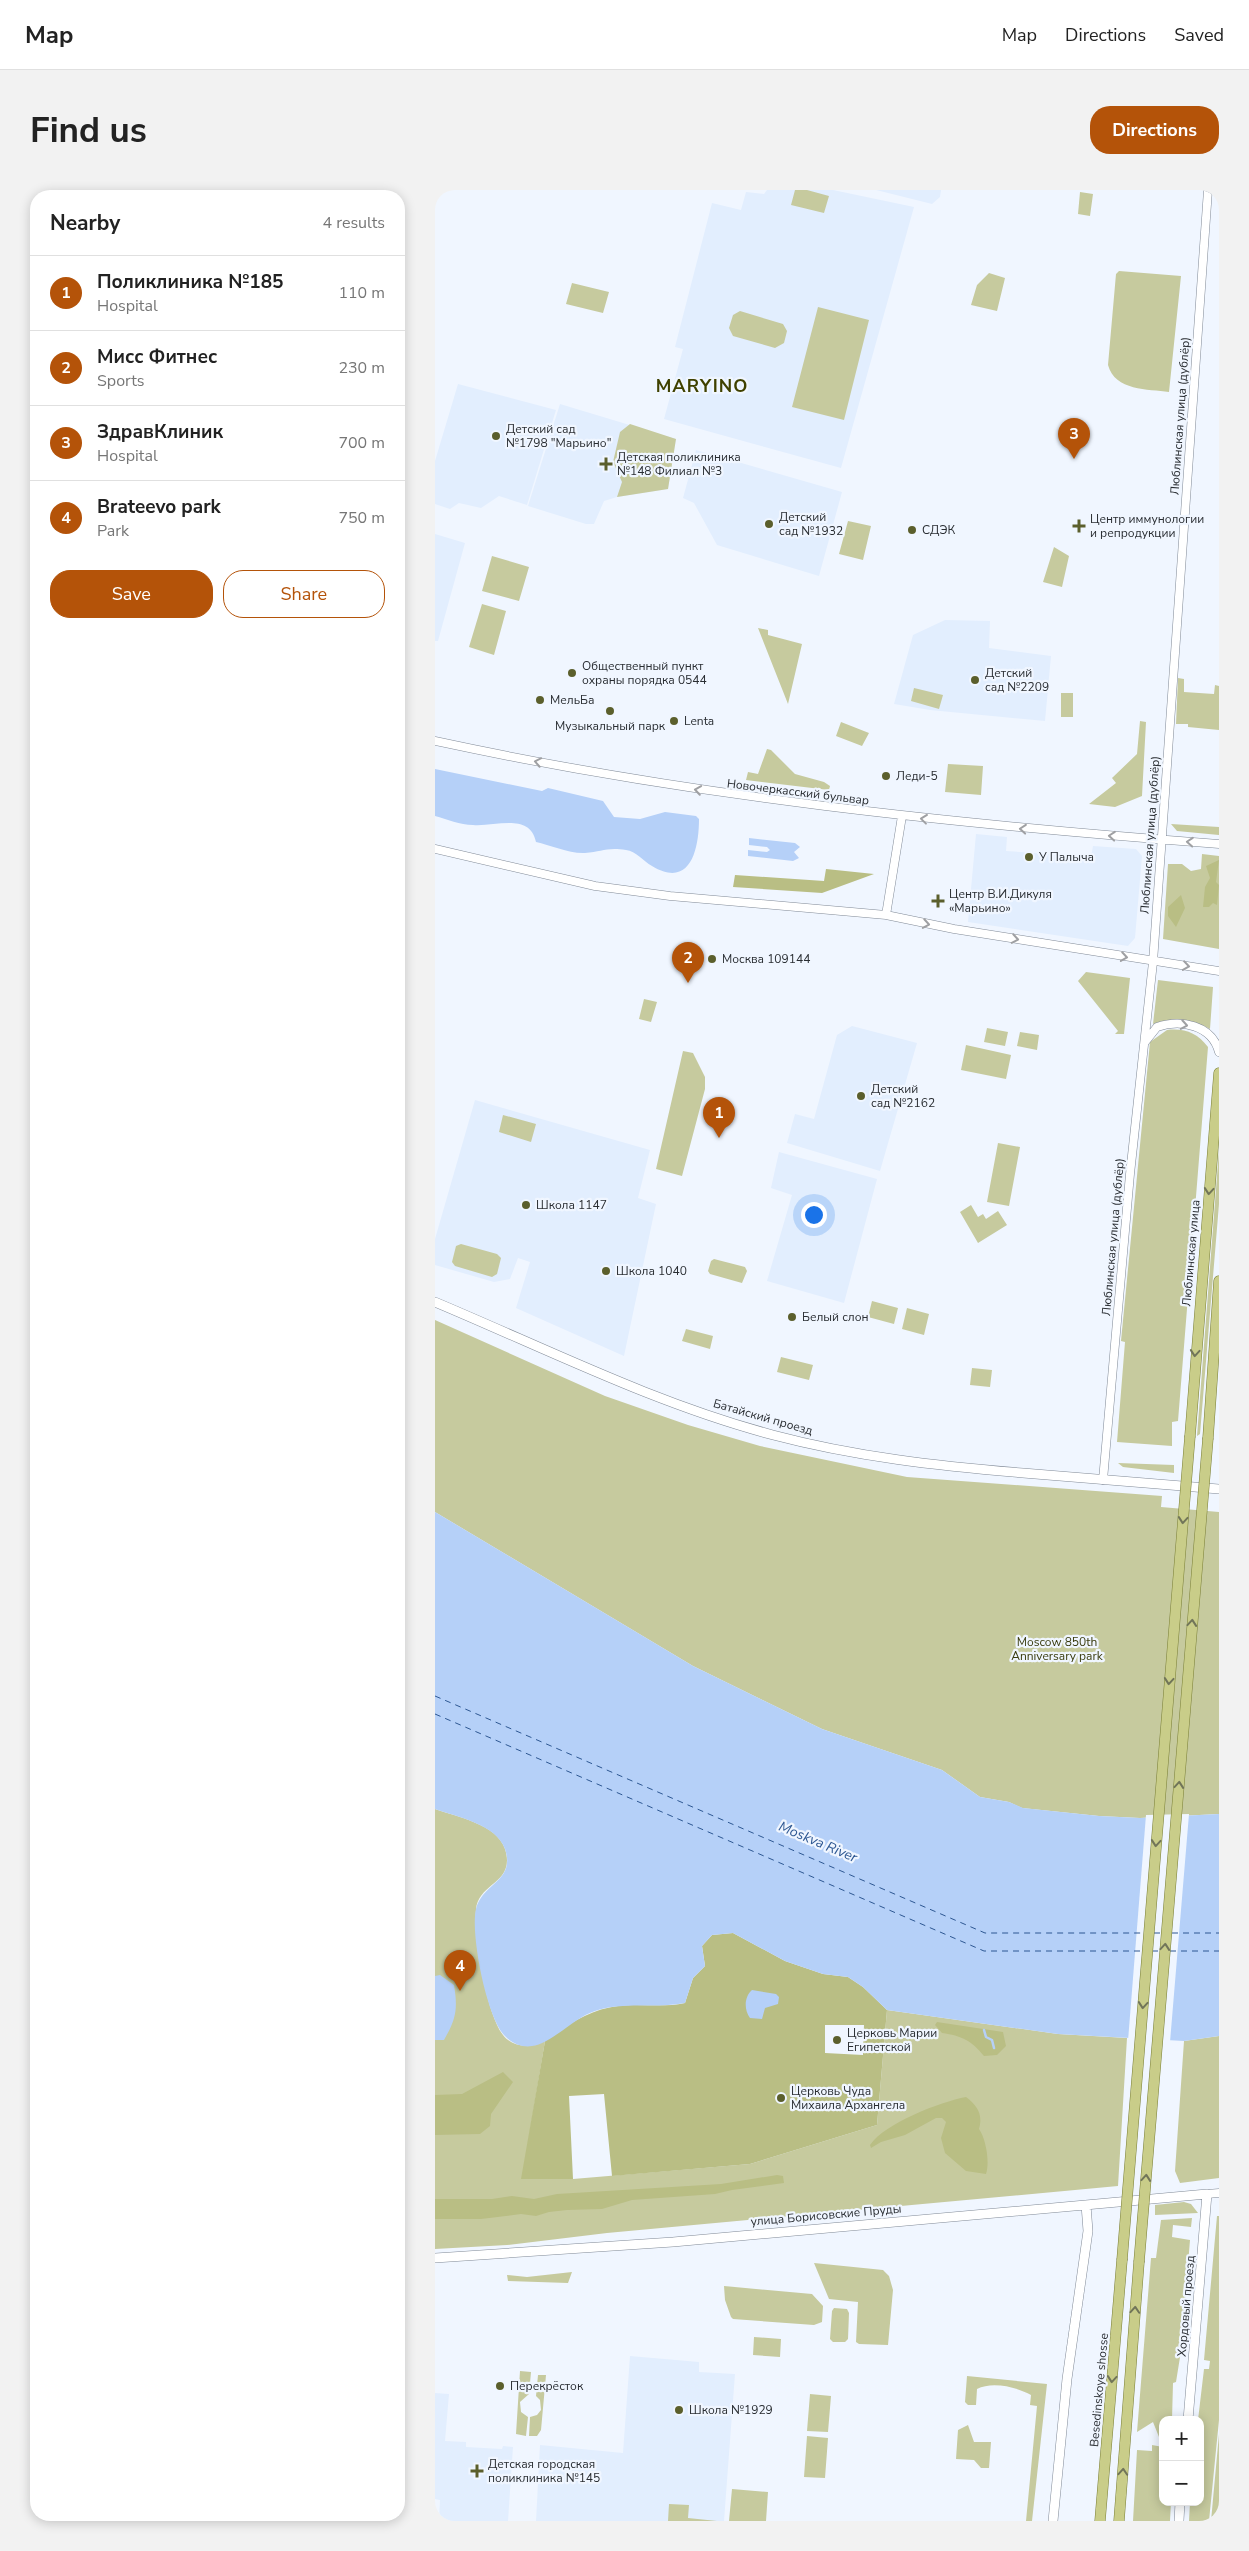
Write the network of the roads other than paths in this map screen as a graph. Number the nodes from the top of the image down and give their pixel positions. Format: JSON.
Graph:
{"nodes":[{"id":1,"x":1208,"y":190,"type":"edge"},
{"id":2,"x":435,"y":741,"type":"edge"},
{"id":3,"x":902,"y":816,"type":"junction"},
{"id":4,"x":1161,"y":840,"type":"junction"},
{"id":5,"x":1219,"y":844,"type":"edge"},
{"id":6,"x":435,"y":849,"type":"edge"},
{"id":7,"x":886,"y":915,"type":"junction"},
{"id":8,"x":1153,"y":962,"type":"junction"},
{"id":9,"x":1219,"y":971,"type":"edge"},
{"id":10,"x":1144,"y":1043,"type":"junction"},
{"id":11,"x":1219,"y":1052,"type":"edge"},
{"id":12,"x":1219,"y":1073,"type":"edge"},
{"id":13,"x":1219,"y":1281,"type":"edge"},
{"id":14,"x":435,"y":1302,"type":"edge"},
{"id":15,"x":1103,"y":1480,"type":"junction"},
{"id":16,"x":1219,"y":1489,"type":"edge"},
{"id":17,"x":1219,"y":2193,"type":"edge"},
{"id":18,"x":1207,"y":2194,"type":"junction"},
{"id":19,"x":1086,"y":2205,"type":"junction"},
{"id":20,"x":435,"y":2258,"type":"edge"},
{"id":21,"x":1121,"y":2260,"type":"joint"},
{"id":22,"x":1188,"y":2416,"type":"edge"},
{"id":23,"x":1181,"y":2506,"type":"edge"},
{"id":24,"x":1053,"y":2521,"type":"edge"},
{"id":25,"x":1100,"y":2521,"type":"edge"},
{"id":26,"x":1119,"y":2521,"type":"edge"},
{"id":27,"x":1179,"y":2521,"type":"edge"}],
"edges":[{"from":1,"to":4,"type":"street","name":"Люблинская улица (дублёр)"},
{"from":3,"to":2,"type":"street","name":"Новочеркасский бульвар","one_way":true},
{"from":4,"to":3,"type":"street","name":"Новочеркасский бульвар","one_way":true},
{"from":3,"to":7,"type":"street"},
{"from":5,"to":4,"type":"street","name":"Новочеркасский бульвар","one_way":true},
{"from":4,"to":8,"type":"street","name":"Люблинская улица (дублёр)"},
{"from":6,"to":7,"type":"street"},
{"from":7,"to":8,"type":"street","one_way":true},
{"from":8,"to":9,"type":"street","one_way":true},
{"from":8,"to":10,"type":"street","name":"Люблинская улица (дублёр)"},
{"from":10,"to":11,"type":"street","one_way":true},
{"from":10,"to":15,"type":"street","name":"Люблинская улица (дублёр)"},
{"from":12,"to":21,"type":"main road","name":"Люблинская улица","one_way":true,"bridge":true},
{"from":26,"to":13,"type":"main road","one_way":true,"bridge":true},
{"from":14,"to":15,"type":"main road","name":"Батайский проезд"},
{"from":15,"to":16,"type":"main road","name":"Батайский проезд"},
{"from":17,"to":18,"type":"street","name":"улица Борисовские Пруды"},
{"from":18,"to":19,"type":"main road","name":"улица Борисовские Пруды"},
{"from":18,"to":22,"type":"main road","name":"Хордовый проезд"},
{"from":19,"to":20,"type":"main road","name":"улица Борисовские Пруды"},
{"from":19,"to":24,"type":"main road"},
{"from":21,"to":25,"type":"main road","name":"Besedinskoye shosse","one_way":true},
{"from":23,"to":27,"type":"main road"}]}
